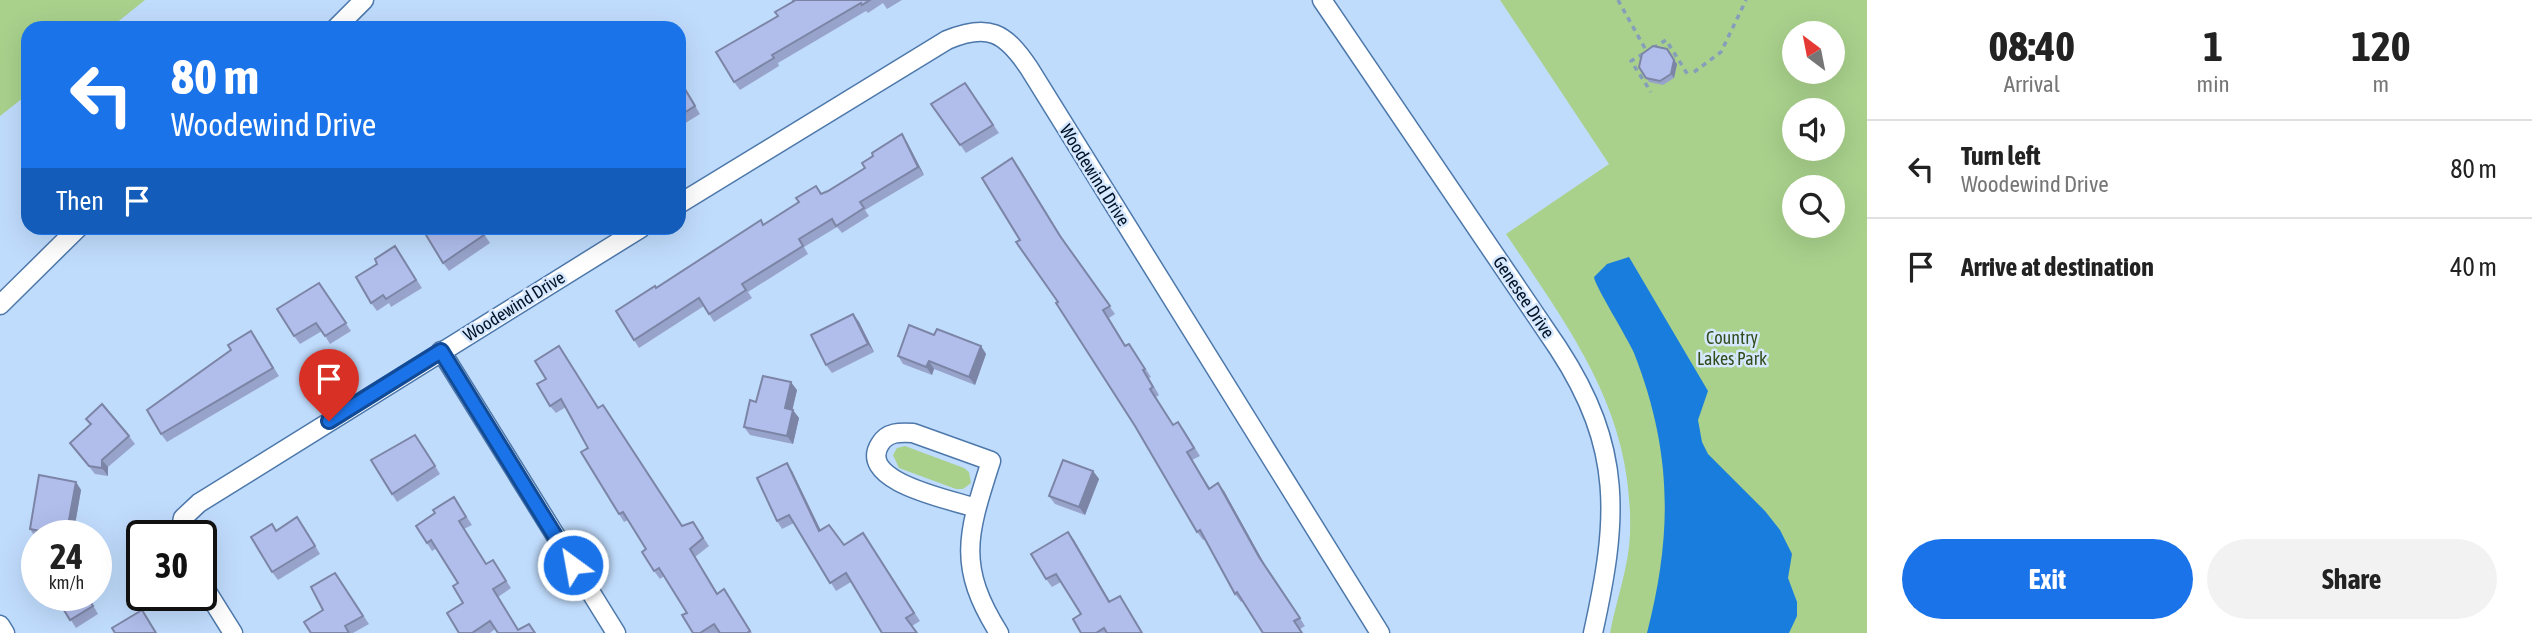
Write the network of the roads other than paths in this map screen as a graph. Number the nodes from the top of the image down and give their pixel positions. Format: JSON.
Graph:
{"nodes":[{"id":1,"x":364,"y":0,"type":"edge"},
{"id":2,"x":1322,"y":0,"type":"edge"},
{"id":3,"x":343,"y":21,"type":"edge"},
{"id":4,"x":686,"y":200,"type":"edge"},
{"id":5,"x":71,"y":235,"type":"edge"},
{"id":6,"x":630,"y":235,"type":"edge"},
{"id":7,"x":0,"y":305,"type":"edge"},
{"id":8,"x":441,"y":351,"type":"junction"},
{"id":9,"x":976,"y":508,"type":"junction"},
{"id":10,"x":184,"y":520,"type":"edge"},
{"id":11,"x":217,"y":608,"type":"edge"},
{"id":12,"x":0,"y":625,"type":"edge"},
{"id":13,"x":5,"y":633,"type":"edge"},
{"id":14,"x":233,"y":633,"type":"edge"},
{"id":15,"x":616,"y":633,"type":"edge"},
{"id":16,"x":999,"y":633,"type":"edge"},
{"id":17,"x":1380,"y":633,"type":"edge"},
{"id":18,"x":1593,"y":633,"type":"edge"}],
"edges":[{"from":1,"to":3,"type":"street"},
{"from":2,"to":18,"type":"street","name":"Genesee Drive"},
{"from":4,"to":17,"type":"street","name":"Woodewind Drive"},
{"from":5,"to":7,"type":"street"},
{"from":6,"to":8,"type":"street","name":"Woodewind Drive"},
{"from":8,"to":10,"type":"street","name":"Woodewind Drive"},
{"from":8,"to":15,"type":"street"},
{"from":9,"to":9,"type":"street"},
{"from":9,"to":16,"type":"street"},
{"from":11,"to":14,"type":"street"},
{"from":12,"to":13,"type":"street"}]}
